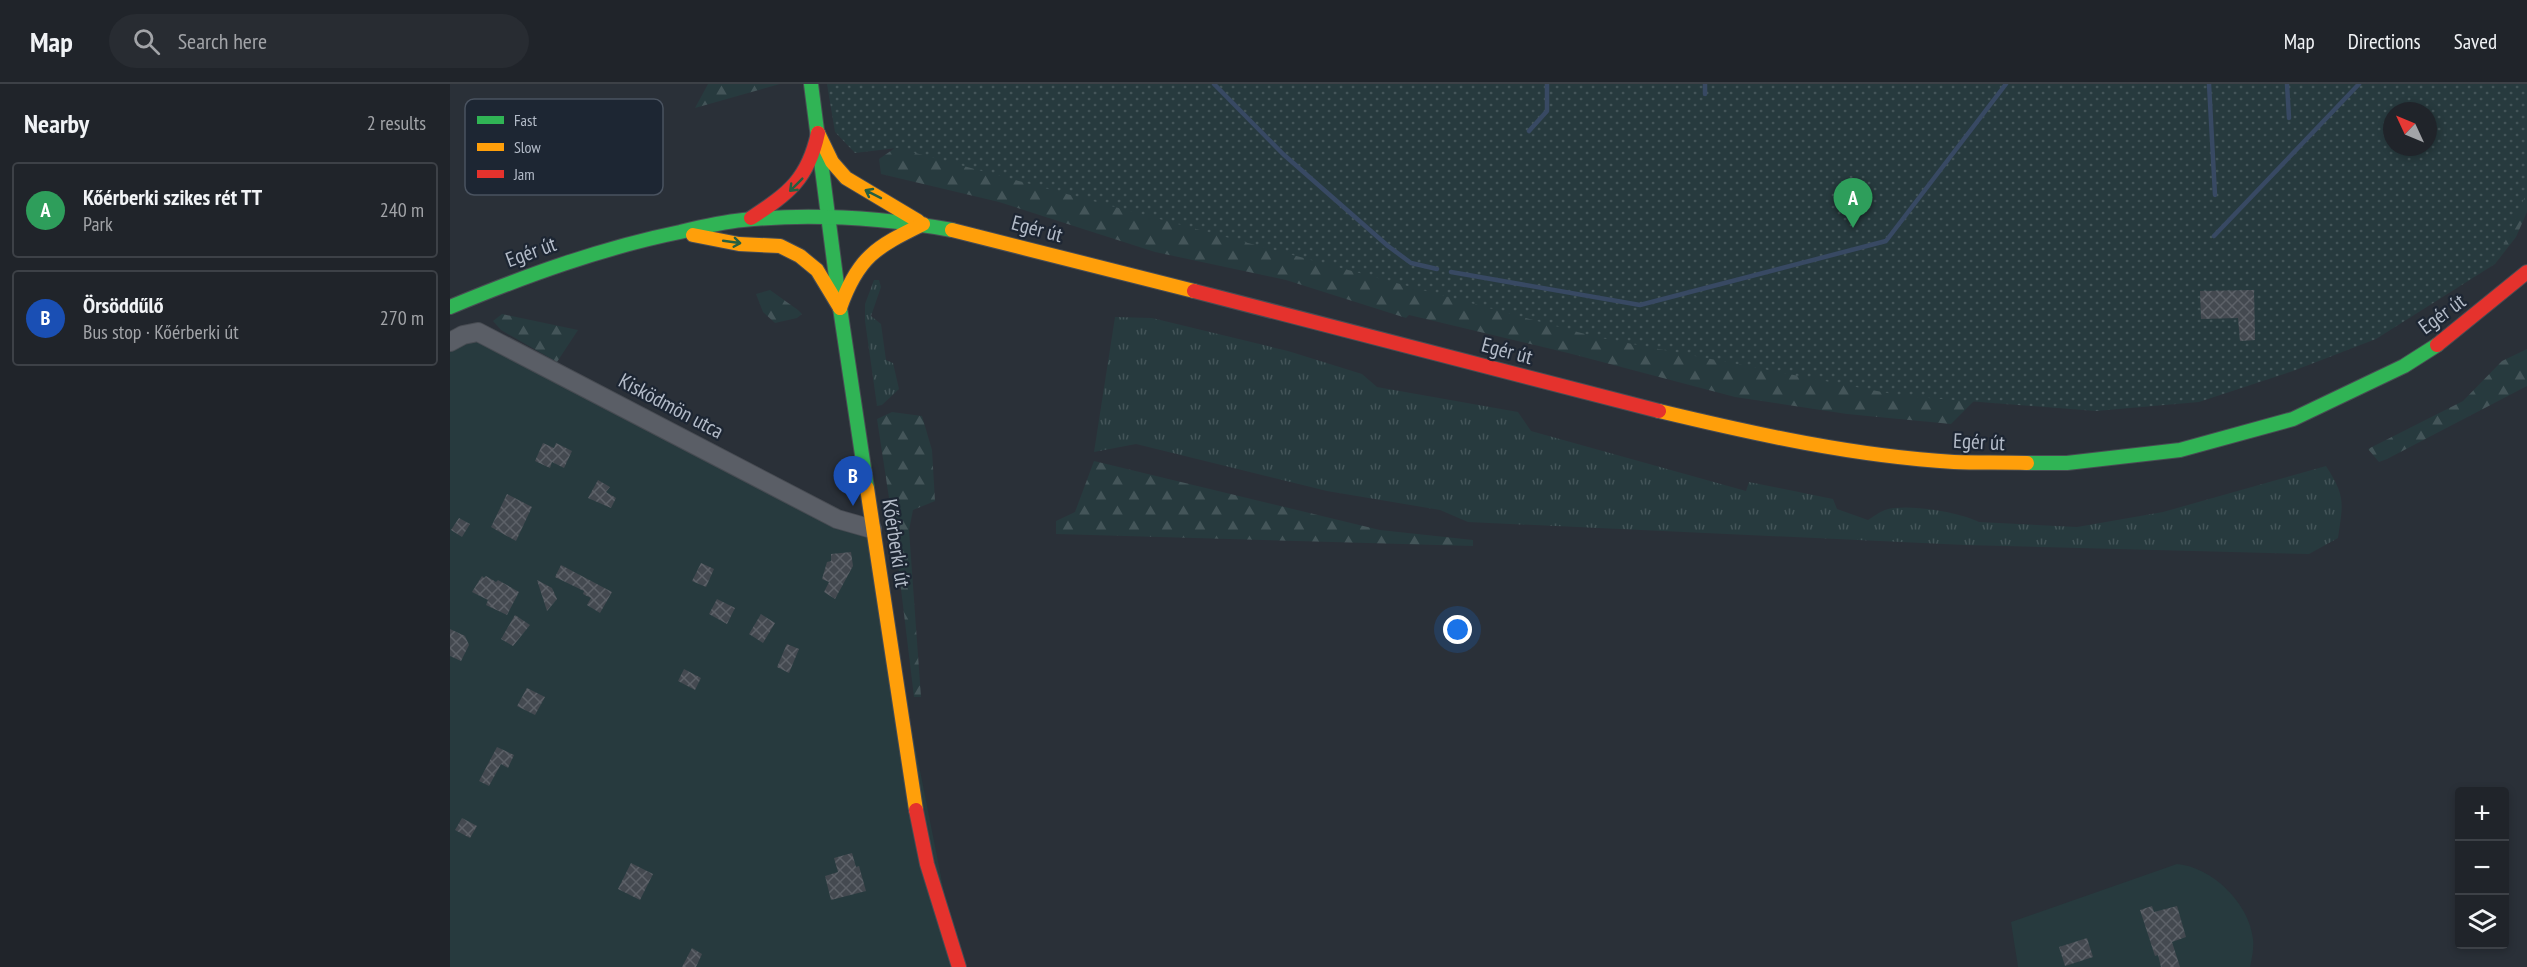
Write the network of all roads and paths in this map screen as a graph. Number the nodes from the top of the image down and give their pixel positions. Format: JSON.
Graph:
{"nodes":[{"id":1,"x":812,"y":84,"type":"edge"},
{"id":2,"x":818,"y":133,"type":"junction"},
{"id":3,"x":829,"y":218,"type":"junction"},
{"id":4,"x":750,"y":219,"type":"junction"},
{"id":5,"x":923,"y":224,"type":"junction"},
{"id":6,"x":675,"y":232,"type":"junction"},
{"id":7,"x":2527,"y":272,"type":"edge"},
{"id":8,"x":450,"y":307,"type":"edge"},
{"id":9,"x":840,"y":308,"type":"junction"},
{"id":10,"x":450,"y":342,"type":"edge"},
{"id":11,"x":872,"y":530,"type":"junction"},
{"id":12,"x":959,"y":967,"type":"edge"}],
"edges":[{"from":1,"to":2,"type":"main road","name":"Kőérberki út"},
{"from":2,"to":3,"type":"main road","name":"Kőérberki út"},
{"from":2,"to":4,"type":"main road","one_way":true},
{"from":5,"to":2,"type":"main road","one_way":true},
{"from":3,"to":4,"type":"main road","name":"Egér út"},
{"from":3,"to":5,"type":"main road","name":"Egér út"},
{"from":3,"to":9,"type":"main road","name":"Kőérberki út"},
{"from":4,"to":6,"type":"main road","name":"Egér út"},
{"from":5,"to":7,"type":"main road","name":"Egér út"},
{"from":5,"to":9,"type":"main road"},
{"from":6,"to":8,"type":"main road","name":"Egér út"},
{"from":6,"to":9,"type":"main road","one_way":true},
{"from":9,"to":11,"type":"main road","name":"Kőérberki út"},
{"from":10,"to":11,"type":"street","name":"Kisködmön utca"},
{"from":11,"to":12,"type":"main road","name":"Kőérberki út"}]}
